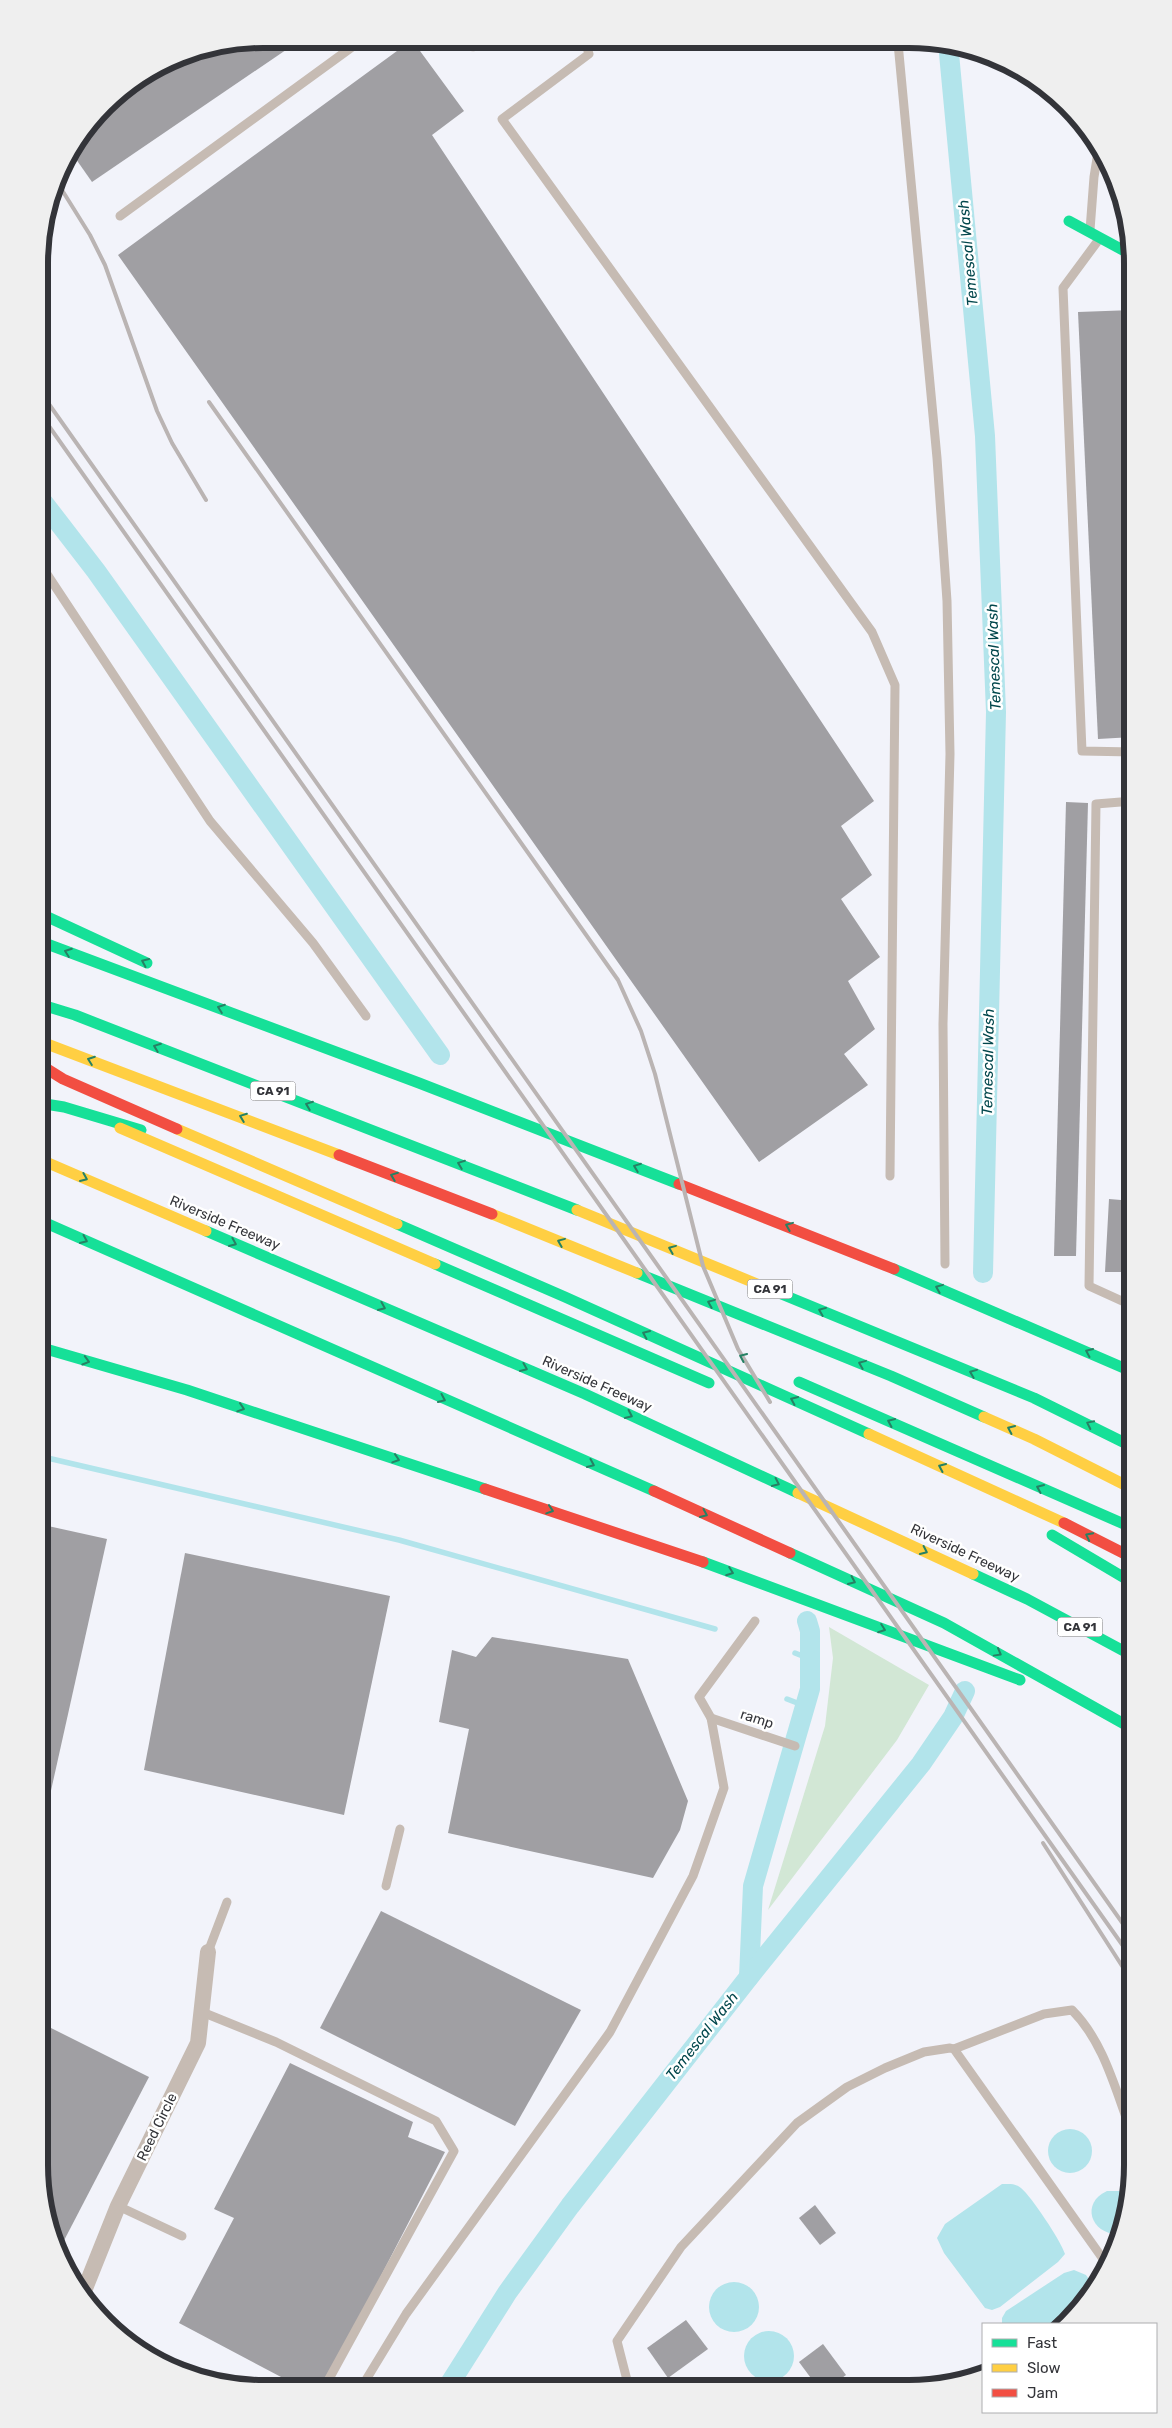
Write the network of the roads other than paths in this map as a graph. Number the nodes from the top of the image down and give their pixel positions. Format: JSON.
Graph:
{"nodes":[{"id":1,"x":351,"y":48,"type":"edge"},
{"id":2,"x":587,"y":48,"type":"edge"},
{"id":3,"x":898,"y":48,"type":"edge"},
{"id":4,"x":1097,"y":157,"type":"edge"},
{"id":5,"x":120,"y":216,"type":"dead end"},
{"id":6,"x":1069,"y":221,"type":"dead end"},
{"id":7,"x":1095,"y":235,"type":"junction"},
{"id":8,"x":1124,"y":251,"type":"edge"},
{"id":9,"x":48,"y":576,"type":"edge"},
{"id":10,"x":1124,"y":752,"type":"edge"},
{"id":11,"x":1124,"y":802,"type":"edge"},
{"id":12,"x":48,"y":917,"type":"edge"},
{"id":13,"x":48,"y":944,"type":"edge"},
{"id":14,"x":158,"y":968,"type":"dead end"},
{"id":15,"x":221,"y":996,"type":"dead end"},
{"id":16,"x":48,"y":1007,"type":"edge"},
{"id":17,"x":366,"y":1016,"type":"dead end"},
{"id":18,"x":48,"y":1044,"type":"edge"},
{"id":19,"x":365,"y":1061,"type":"junction"},
{"id":20,"x":48,"y":1067,"type":"edge"},
{"id":21,"x":48,"y":1069,"type":"edge"},
{"id":22,"x":116,"y":1089,"type":"dead end"},
{"id":23,"x":48,"y":1096,"type":"edge"},
{"id":24,"x":48,"y":1104,"type":"edge"},
{"id":25,"x":100,"y":1118,"type":"edge"},
{"id":26,"x":100,"y":1118,"type":"edge"},
{"id":27,"x":100,"y":1118,"type":"edge"},
{"id":28,"x":100,"y":1118,"type":"edge"},
{"id":29,"x":48,"y":1163,"type":"edge"},
{"id":30,"x":890,"y":1176,"type":"dead end"},
{"id":31,"x":48,"y":1224,"type":"edge"},
{"id":32,"x":945,"y":1264,"type":"dead end"},
{"id":33,"x":128,"y":1272,"type":"dead end"},
{"id":34,"x":1124,"y":1302,"type":"edge"},
{"id":35,"x":48,"y":1351,"type":"edge"},
{"id":36,"x":1124,"y":1368,"type":"edge"},
{"id":37,"x":787,"y":1377,"type":"dead end"},
{"id":38,"x":397,"y":1379,"type":"junction"},
{"id":39,"x":1124,"y":1442,"type":"edge"},
{"id":40,"x":949,"y":1484,"type":"dead end"},
{"id":41,"x":1124,"y":1484,"type":"edge"},
{"id":42,"x":998,"y":1506,"type":"dead end"},
{"id":43,"x":1124,"y":1524,"type":"edge"},
{"id":44,"x":1124,"y":1553,"type":"edge"},
{"id":45,"x":1124,"y":1572,"type":"edge"},
{"id":46,"x":1124,"y":1578,"type":"edge"},
{"id":47,"x":755,"y":1621,"type":"dead end"},
{"id":48,"x":1124,"y":1651,"type":"edge"},
{"id":49,"x":1106,"y":1712,"type":"junction"},
{"id":50,"x":711,"y":1718,"type":"junction"},
{"id":51,"x":1124,"y":1723,"type":"edge"},
{"id":52,"x":794,"y":1746,"type":"dead end"},
{"id":53,"x":400,"y":1829,"type":"dead end"},
{"id":54,"x":386,"y":1886,"type":"dead end"},
{"id":55,"x":227,"y":1902,"type":"dead end"},
{"id":56,"x":208,"y":1952,"type":"joint"},
{"id":57,"x":202,"y":2012,"type":"junction"},
{"id":58,"x":954,"y":2049,"type":"junction"},
{"id":59,"x":1124,"y":2113,"type":"edge"},
{"id":60,"x":118,"y":2206,"type":"junction"},
{"id":61,"x":182,"y":2236,"type":"dead end"},
{"id":62,"x":1103,"y":2259,"type":"edge"},
{"id":63,"x":86,"y":2287,"type":"edge"},
{"id":64,"x":328,"y":2380,"type":"edge"},
{"id":65,"x":366,"y":2380,"type":"edge"},
{"id":66,"x":627,"y":2380,"type":"edge"}],
"edges":[{"from":1,"to":5,"type":"lane"},
{"from":2,"to":30,"type":"lane"},
{"from":3,"to":32,"type":"lane"},
{"from":4,"to":7,"type":"lane"},
{"from":6,"to":7,"type":"main road"},
{"from":7,"to":8,"type":"main road"},
{"from":7,"to":10,"type":"lane"},
{"from":9,"to":17,"type":"lane"},
{"from":11,"to":34,"type":"lane"},
{"from":14,"to":12,"type":"main road","one_way":true},
{"from":19,"to":13,"type":"main road","one_way":true},
{"from":15,"to":19,"type":"main road"},
{"from":39,"to":16,"type":"main road","number":"CA 91","one_way":true},
{"from":41,"to":18,"type":"main road","one_way":true},
{"from":36,"to":19,"type":"main road","one_way":true},
{"from":20,"to":22,"type":"main road"},
{"from":44,"to":21,"type":"main road","one_way":true},
{"from":23,"to":28,"type":"main road"},
{"from":24,"to":25,"type":"main road"},
{"from":26,"to":27,"type":"main road"},
{"from":29,"to":48,"type":"main road","name":"Riverside Freeway","number":"CA 91","one_way":true},
{"from":31,"to":38,"type":"main road","one_way":true},
{"from":33,"to":38,"type":"main road"},
{"from":35,"to":49,"type":"main road","one_way":true},
{"from":43,"to":37,"type":"main road","one_way":true},
{"from":38,"to":49,"type":"main road","one_way":true},
{"from":40,"to":42,"type":"main road"},
{"from":45,"to":46,"type":"main road"},
{"from":47,"to":50,"type":"lane"},
{"from":49,"to":51,"type":"main road"},
{"from":50,"to":52,"type":"lane","name":"ramp"},
{"from":50,"to":65,"type":"lane"},
{"from":53,"to":54,"type":"lane"},
{"from":55,"to":56,"type":"lane"},
{"from":56,"to":57,"type":"street","name":"Reed Circle"},
{"from":57,"to":60,"type":"street","name":"Reed Circle"},
{"from":57,"to":64,"type":"lane"},
{"from":58,"to":59,"type":"lane"},
{"from":58,"to":62,"type":"lane"},
{"from":58,"to":66,"type":"lane"},
{"from":60,"to":61,"type":"lane"},
{"from":60,"to":63,"type":"street","name":"Reed Circle"}]}
